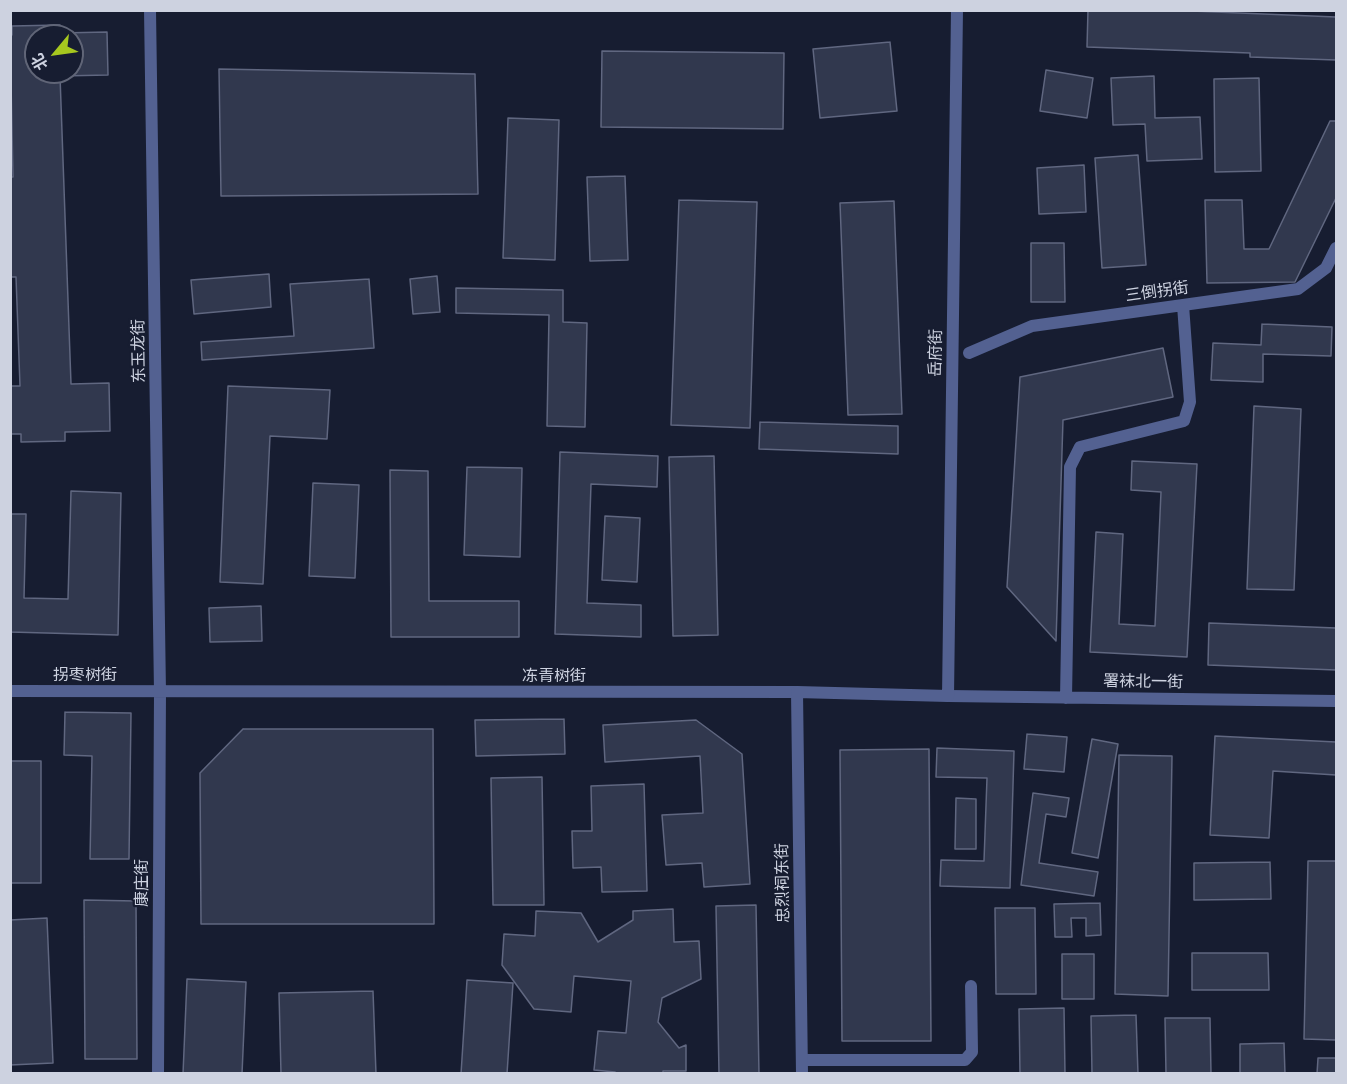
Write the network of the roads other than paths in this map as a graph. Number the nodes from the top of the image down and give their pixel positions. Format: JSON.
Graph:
{"nodes":[{"id":1,"x":150,"y":10,"type":"edge"},
{"id":2,"x":957,"y":10,"type":"edge"},
{"id":3,"x":1336,"y":248,"type":"edge"},
{"id":4,"x":1183,"y":305,"type":"junction"},
{"id":5,"x":969,"y":353,"type":"dead end"},
{"id":6,"x":10,"y":691,"type":"edge"},
{"id":7,"x":160,"y":692,"type":"junction"},
{"id":8,"x":797,"y":692,"type":"junction"},
{"id":9,"x":948,"y":696,"type":"junction"},
{"id":10,"x":1066,"y":698,"type":"junction"},
{"id":11,"x":1336,"y":701,"type":"edge"},
{"id":12,"x":971,"y":986,"type":"dead end"},
{"id":13,"x":802,"y":1060,"type":"junction"},
{"id":14,"x":158,"y":1074,"type":"edge"},
{"id":15,"x":802,"y":1074,"type":"edge"}],
"edges":[{"from":1,"to":7,"type":"street","name":"东玉龙街"},
{"from":2,"to":9,"type":"street","name":"岳府街"},
{"from":3,"to":4,"type":"street","name":"三倒拐街"},
{"from":4,"to":5,"type":"street","name":"三倒拐街"},
{"from":4,"to":10,"type":"street"},
{"from":6,"to":7,"type":"street","name":"拐枣树街"},
{"from":7,"to":8,"type":"street","name":"冻青树街"},
{"from":7,"to":14,"type":"street","name":"康庄街"},
{"from":8,"to":9,"type":"street","name":"冻青树街"},
{"from":8,"to":13,"type":"street","name":"忠烈祠东街"},
{"from":9,"to":10,"type":"street","name":"署袜北一街"},
{"from":10,"to":11,"type":"street","name":"署袜北一街"},
{"from":12,"to":13,"type":"street"},
{"from":13,"to":15,"type":"street","name":"忠烈祠东街"}]}
